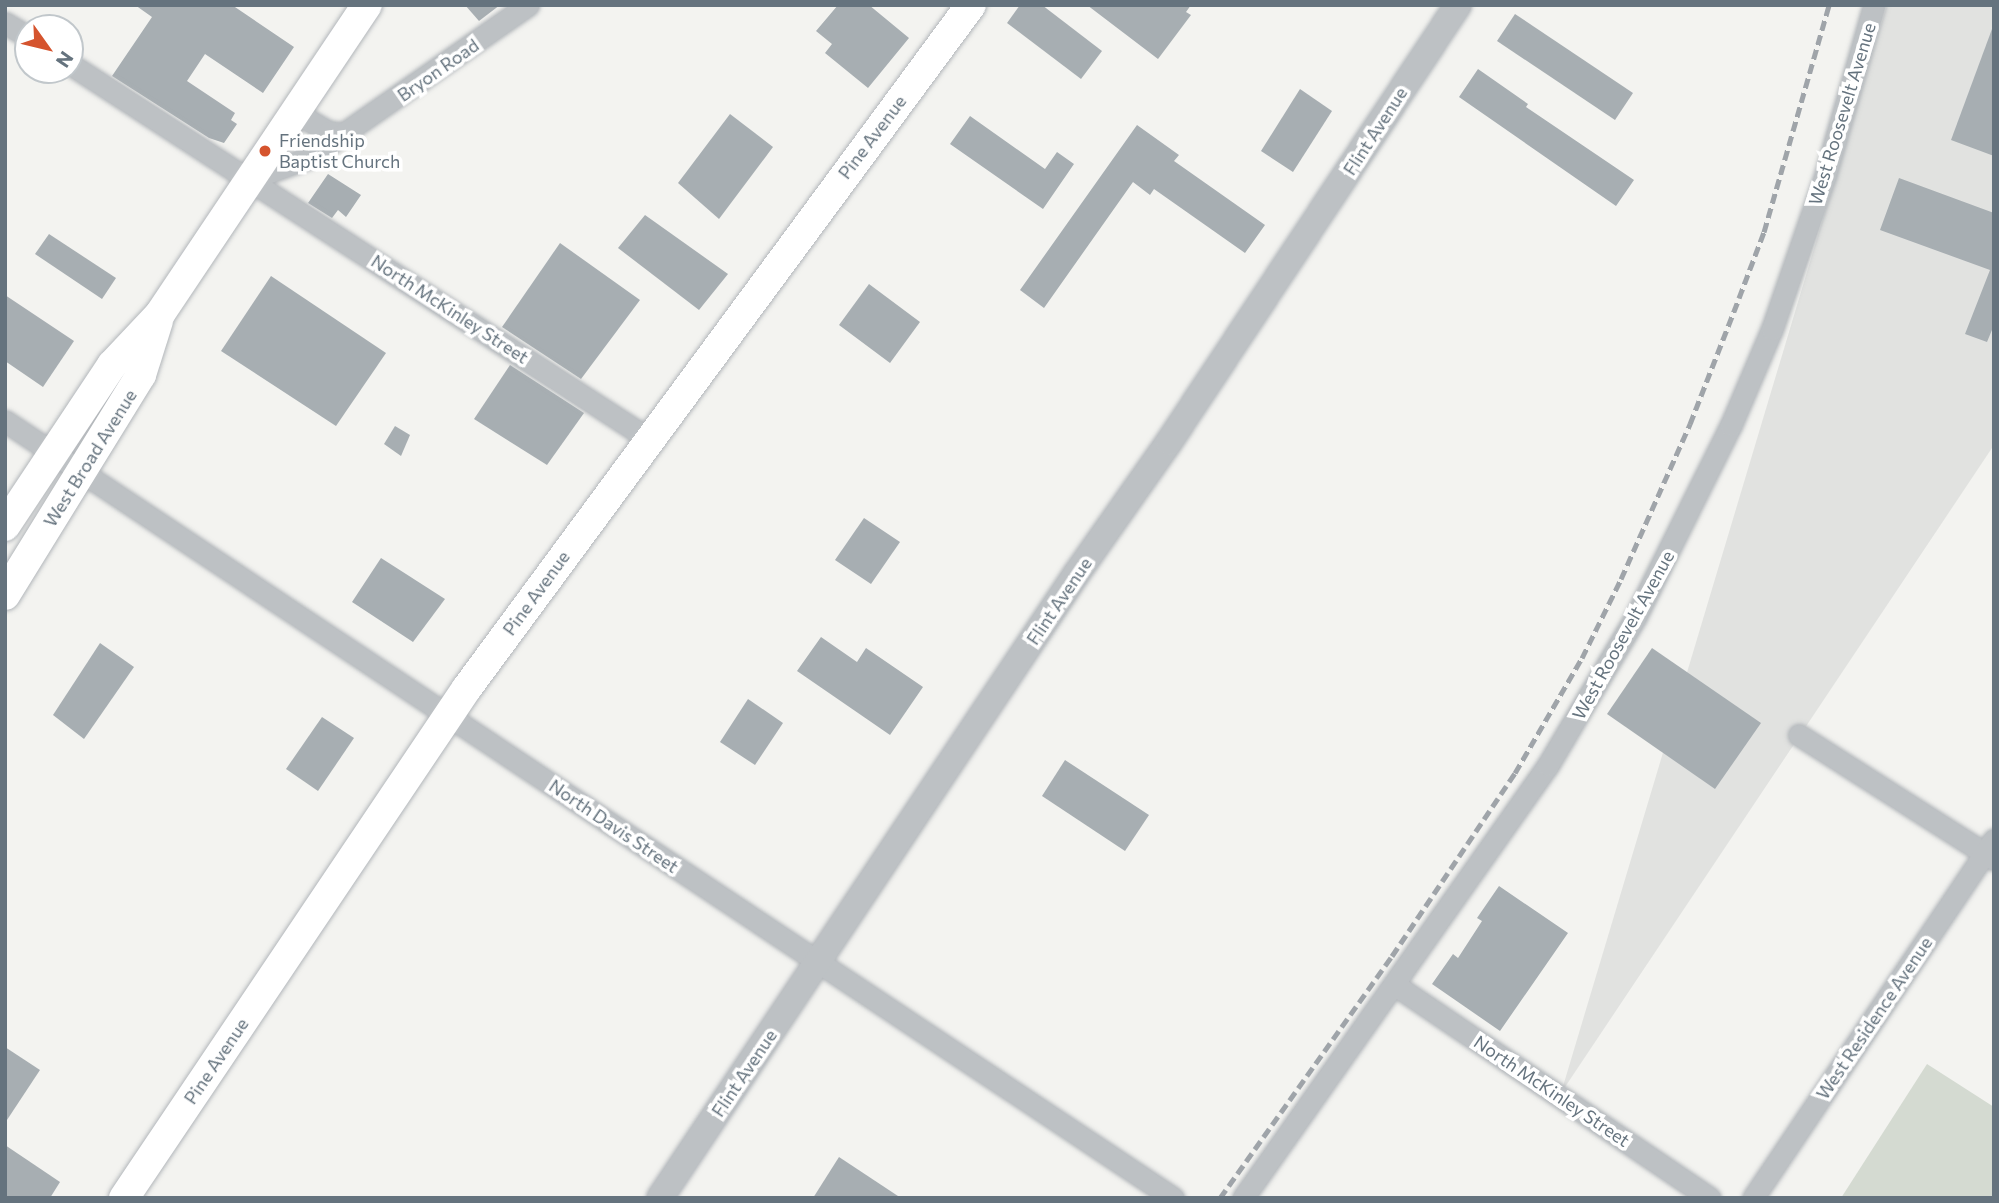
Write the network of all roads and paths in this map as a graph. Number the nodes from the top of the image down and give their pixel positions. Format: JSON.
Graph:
{"nodes":[{"id":1,"x":367,"y":5,"type":"edge"},
{"id":2,"x":528,"y":5,"type":"edge"},
{"id":3,"x":971,"y":5,"type":"edge"},
{"id":4,"x":1458,"y":5,"type":"edge"},
{"id":5,"x":1874,"y":5,"type":"edge"},
{"id":6,"x":84,"y":73,"type":"edge"},
{"id":7,"x":296,"y":113,"type":"junction"},
{"id":8,"x":347,"y":134,"type":"junction"},
{"id":9,"x":251,"y":179,"type":"junction"},
{"id":10,"x":160,"y":314,"type":"junction"},
{"id":11,"x":5,"y":421,"type":"edge"},
{"id":12,"x":649,"y":439,"type":"junction"},
{"id":13,"x":54,"y":454,"type":"junction"},
{"id":14,"x":82,"y":474,"type":"junction"},
{"id":15,"x":5,"y":526,"type":"edge"},
{"id":16,"x":5,"y":595,"type":"edge"},
{"id":17,"x":448,"y":715,"type":"junction"},
{"id":18,"x":1799,"y":735,"type":"dead end"},
{"id":19,"x":1991,"y":850,"type":"edge"},
{"id":20,"x":818,"y":961,"type":"junction"},
{"id":21,"x":1395,"y":985,"type":"junction"},
{"id":22,"x":124,"y":1198,"type":"edge"},
{"id":23,"x":660,"y":1198,"type":"edge"},
{"id":24,"x":1173,"y":1198,"type":"edge"},
{"id":25,"x":1243,"y":1198,"type":"edge"},
{"id":26,"x":1710,"y":1198,"type":"edge"},
{"id":27,"x":1753,"y":1198,"type":"edge"}],
"edges":[{"from":1,"to":7,"type":"main road","name":"West Broad Avenue"},
{"from":2,"to":8,"type":"street","name":"Bryon Road"},
{"from":3,"to":12,"type":"main road","name":"Pine Avenue"},
{"from":4,"to":20,"type":"street","name":"Flint Avenue"},
{"from":5,"to":21,"type":"street","name":"West Roosevelt Avenue"},
{"from":6,"to":9,"type":"street","name":"North McKinley Street"},
{"from":7,"to":8,"type":"street"},
{"from":7,"to":9,"type":"main road","name":"West Broad Avenue"},
{"from":8,"to":9,"type":"street","name":"Bryon Road"},
{"from":9,"to":10,"type":"main road","name":"West Broad Avenue"},
{"from":9,"to":12,"type":"street","name":"North McKinley Street"},
{"from":10,"to":13,"type":"main road","name":"West Broad Avenue"},
{"from":10,"to":14,"type":"main road","name":"West Broad Avenue"},
{"from":11,"to":13,"type":"street","name":"North Davis Street"},
{"from":12,"to":17,"type":"main road","name":"Pine Avenue"},
{"from":13,"to":14,"type":"street","name":"North Davis Street"},
{"from":13,"to":15,"type":"main road","name":"West Broad Avenue"},
{"from":14,"to":16,"type":"main road","name":"West Broad Avenue"},
{"from":14,"to":17,"type":"street","name":"North Davis Street"},
{"from":17,"to":20,"type":"street","name":"North Davis Street"},
{"from":17,"to":22,"type":"main road","name":"Pine Avenue"},
{"from":18,"to":19,"type":"street"},
{"from":19,"to":27,"type":"street","name":"West Residence Avenue"},
{"from":20,"to":23,"type":"street","name":"Flint Avenue"},
{"from":20,"to":24,"type":"street","name":"North Davis Street"},
{"from":21,"to":25,"type":"street","name":"West Roosevelt Avenue"},
{"from":21,"to":26,"type":"street","name":"North McKinley Street"}]}
